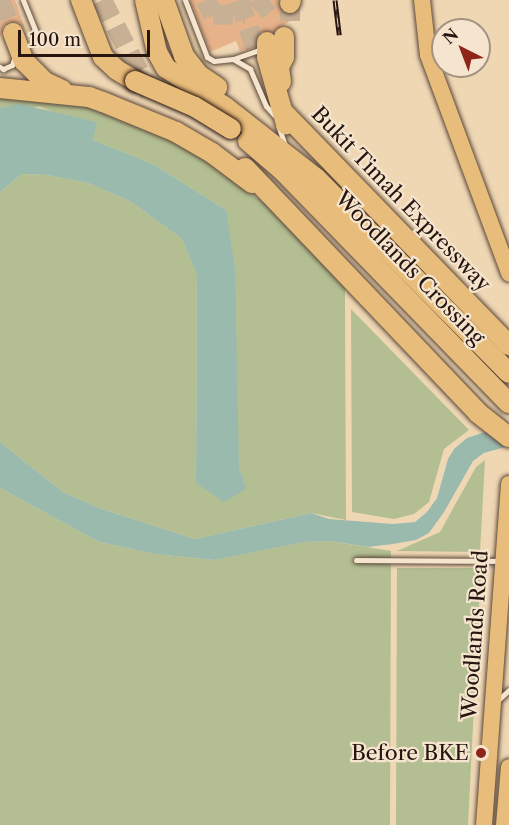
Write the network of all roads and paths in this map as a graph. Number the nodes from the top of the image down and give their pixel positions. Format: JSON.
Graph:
{"nodes":[{"id":1,"x":23,"y":0,"type":"edge"},
{"id":2,"x":81,"y":0,"type":"edge"},
{"id":3,"x":145,"y":0,"type":"edge"},
{"id":4,"x":164,"y":0,"type":"edge"},
{"id":5,"x":184,"y":0,"type":"edge"},
{"id":6,"x":422,"y":0,"type":"edge"},
{"id":7,"x":277,"y":32,"type":"edge"},
{"id":8,"x":22,"y":35,"type":"junction"},
{"id":9,"x":233,"y":59,"type":"junction"},
{"id":10,"x":1,"y":80,"type":"edge"},
{"id":11,"x":60,"y":90,"type":"junction"},
{"id":12,"x":278,"y":93,"type":"junction"},
{"id":13,"x":152,"y":95,"type":"tunnel mouth"},
{"id":14,"x":89,"y":97,"type":"junction"},
{"id":15,"x":283,"y":112,"type":"junction"},
{"id":16,"x":283,"y":160,"type":"junction"},
{"id":17,"x":245,"y":168,"type":"junction"},
{"id":18,"x":309,"y":186,"type":"junction"},
{"id":19,"x":290,"y":216,"type":"junction"},
{"id":20,"x":509,"y":273,"type":"edge"},
{"id":21,"x":509,"y":345,"type":"edge"},
{"id":22,"x":509,"y":373,"type":"edge"},
{"id":23,"x":509,"y":403,"type":"edge"},
{"id":24,"x":509,"y":438,"type":"edge"},
{"id":25,"x":508,"y":492,"type":"edge"},
{"id":26,"x":356,"y":560,"type":"dead end"},
{"id":27,"x":502,"y":561,"type":"junction"},
{"id":28,"x":509,"y":690,"type":"edge"},
{"id":29,"x":491,"y":706,"type":"junction"},
{"id":30,"x":509,"y":767,"type":"edge"},
{"id":31,"x":484,"y":825,"type":"edge"},
{"id":32,"x":504,"y":825,"type":"edge"}],
"edges":[{"from":1,"to":8,"type":"lane"},
{"from":2,"to":16,"type":"highway","bridge":true},
{"from":3,"to":16,"type":"highway","name":"Woodlands Crossing"},
{"from":4,"to":16,"type":"highway","name":"Woodlands Crossing"},
{"from":5,"to":9,"type":"lane"},
{"from":6,"to":20,"type":"main road"},
{"from":7,"to":9,"type":"lane"},
{"from":7,"to":12,"type":"highway"},
{"from":7,"to":12,"type":"highway","name":"Woodlands Crossing"},
{"from":8,"to":10,"type":"lane"},
{"from":8,"to":11,"type":"highway","name":"Woodlands Crossing"},
{"from":9,"to":16,"type":"lane"},
{"from":10,"to":11,"type":"highway","name":"Woodlands Crossing"},
{"from":10,"to":14,"type":"highway","name":"Woodlands Crossing"},
{"from":11,"to":14,"type":"highway","name":"Woodlands Crossing"},
{"from":12,"to":15,"type":"highway","name":"Woodlands Crossing"},
{"from":13,"to":16,"type":"highway","name":"Woodlands Crossing"},
{"from":14,"to":17,"type":"highway","name":"Woodlands Crossing"},
{"from":14,"to":19,"type":"highway"},
{"from":15,"to":18,"type":"highway","name":"Woodlands Crossing"},
{"from":15,"to":21,"type":"highway","name":"Bukit Timah Expressway"},
{"from":16,"to":18,"type":"highway","name":"Woodlands Crossing"},
{"from":17,"to":18,"type":"highway","name":"Woodlands Crossing"},
{"from":17,"to":19,"type":"highway"},
{"from":18,"to":22,"type":"highway","name":"Woodlands Crossing"},
{"from":18,"to":23,"type":"highway","name":"Woodlands Crossing"},
{"from":19,"to":24,"type":"highway"},
{"from":25,"to":27,"type":"main road","name":"Woodlands Road"},
{"from":26,"to":27,"type":"lane"},
{"from":27,"to":29,"type":"main road","name":"Woodlands Road"},
{"from":28,"to":29,"type":"lane"},
{"from":29,"to":31,"type":"main road","name":"Woodlands Road"},
{"from":30,"to":32,"type":"main road"}]}
